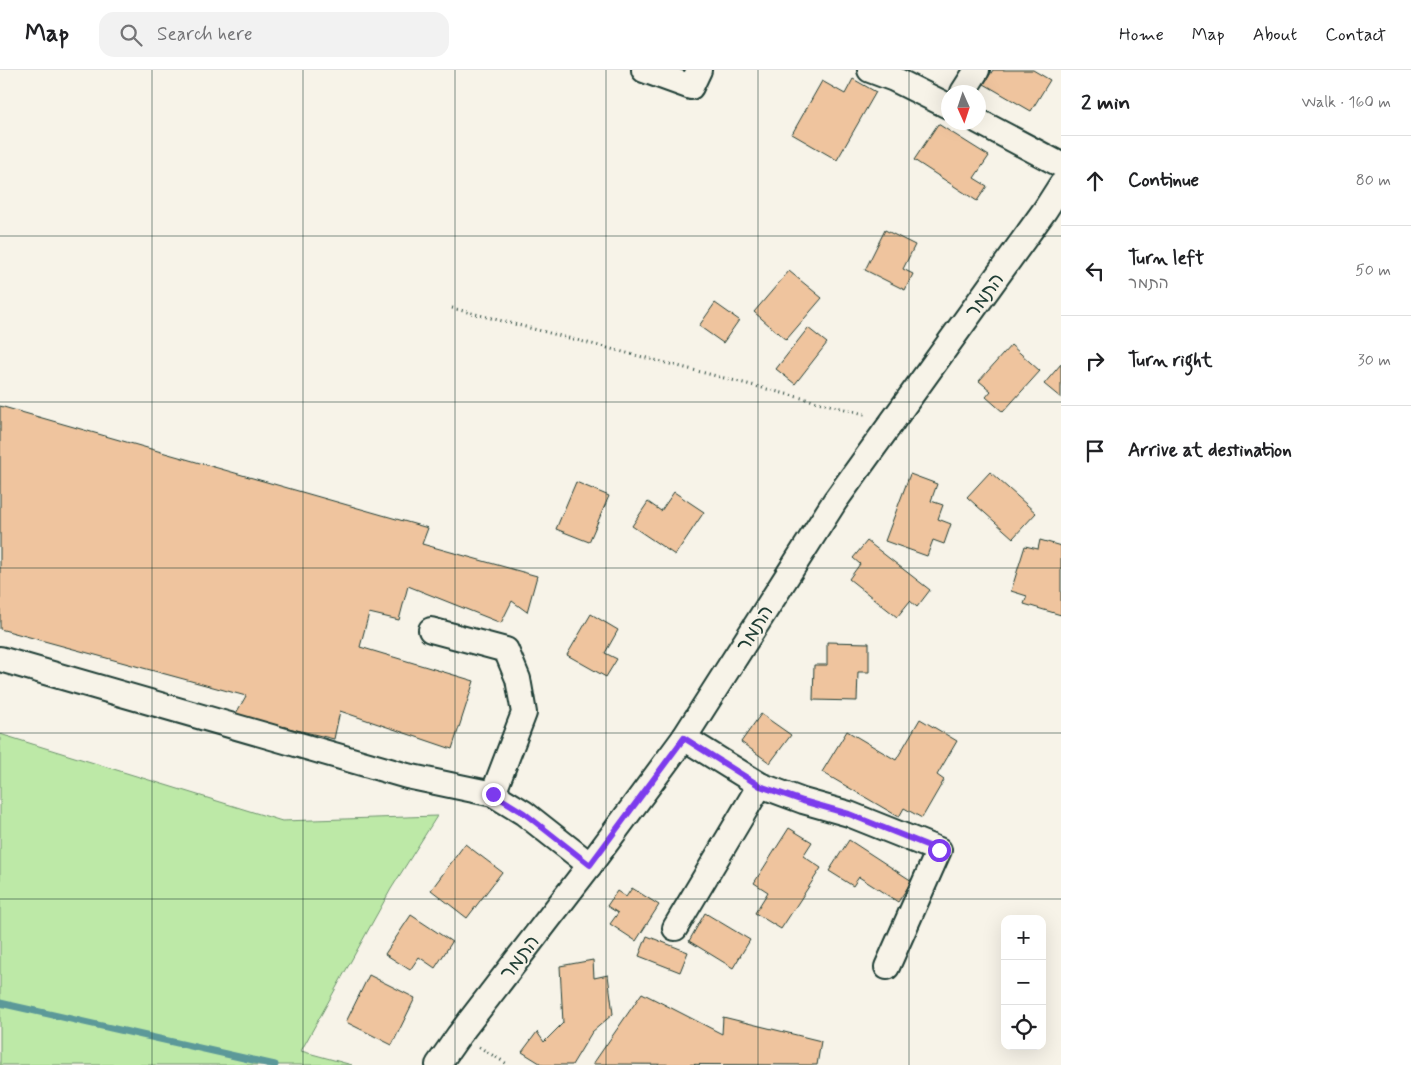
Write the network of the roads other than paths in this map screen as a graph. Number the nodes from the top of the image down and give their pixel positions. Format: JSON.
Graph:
{"nodes":[{"id":1,"x":644,"y":70,"type":"edge"},
{"id":2,"x":699,"y":70,"type":"edge"},
{"id":3,"x":870,"y":70,"type":"edge"},
{"id":4,"x":977,"y":70,"type":"edge"},
{"id":5,"x":967,"y":85,"type":"edge"},
{"id":6,"x":941,"y":102,"type":"edge"},
{"id":7,"x":986,"y":125,"type":"edge"},
{"id":8,"x":1061,"y":165,"type":"edge"},
{"id":9,"x":1061,"y":185,"type":"edge"},
{"id":10,"x":431,"y":630,"type":"dead end"},
{"id":11,"x":0,"y":659,"type":"edge"},
{"id":12,"x":684,"y":738,"type":"junction"},
{"id":13,"x":760,"y":786,"type":"junction"},
{"id":14,"x":493,"y":794,"type":"junction"},
{"id":15,"x":590,"y":865,"type":"junction"},
{"id":16,"x":675,"y":928,"type":"dead end"},
{"id":17,"x":887,"y":967,"type":"dead end"},
{"id":18,"x":438,"y":1065,"type":"edge"}],
"edges":[{"from":1,"to":2,"type":"street"},
{"from":3,"to":6,"type":"street"},
{"from":4,"to":5,"type":"street"},
{"from":7,"to":8,"type":"street"},
{"from":9,"to":12,"type":"street","name":"התמר"},
{"from":10,"to":14,"type":"street"},
{"from":11,"to":14,"type":"street"},
{"from":12,"to":13,"type":"street"},
{"from":12,"to":15,"type":"street","name":"התמר"},
{"from":13,"to":16,"type":"street"},
{"from":13,"to":17,"type":"street"},
{"from":14,"to":15,"type":"street"},
{"from":15,"to":18,"type":"street","name":"התמר"}]}
